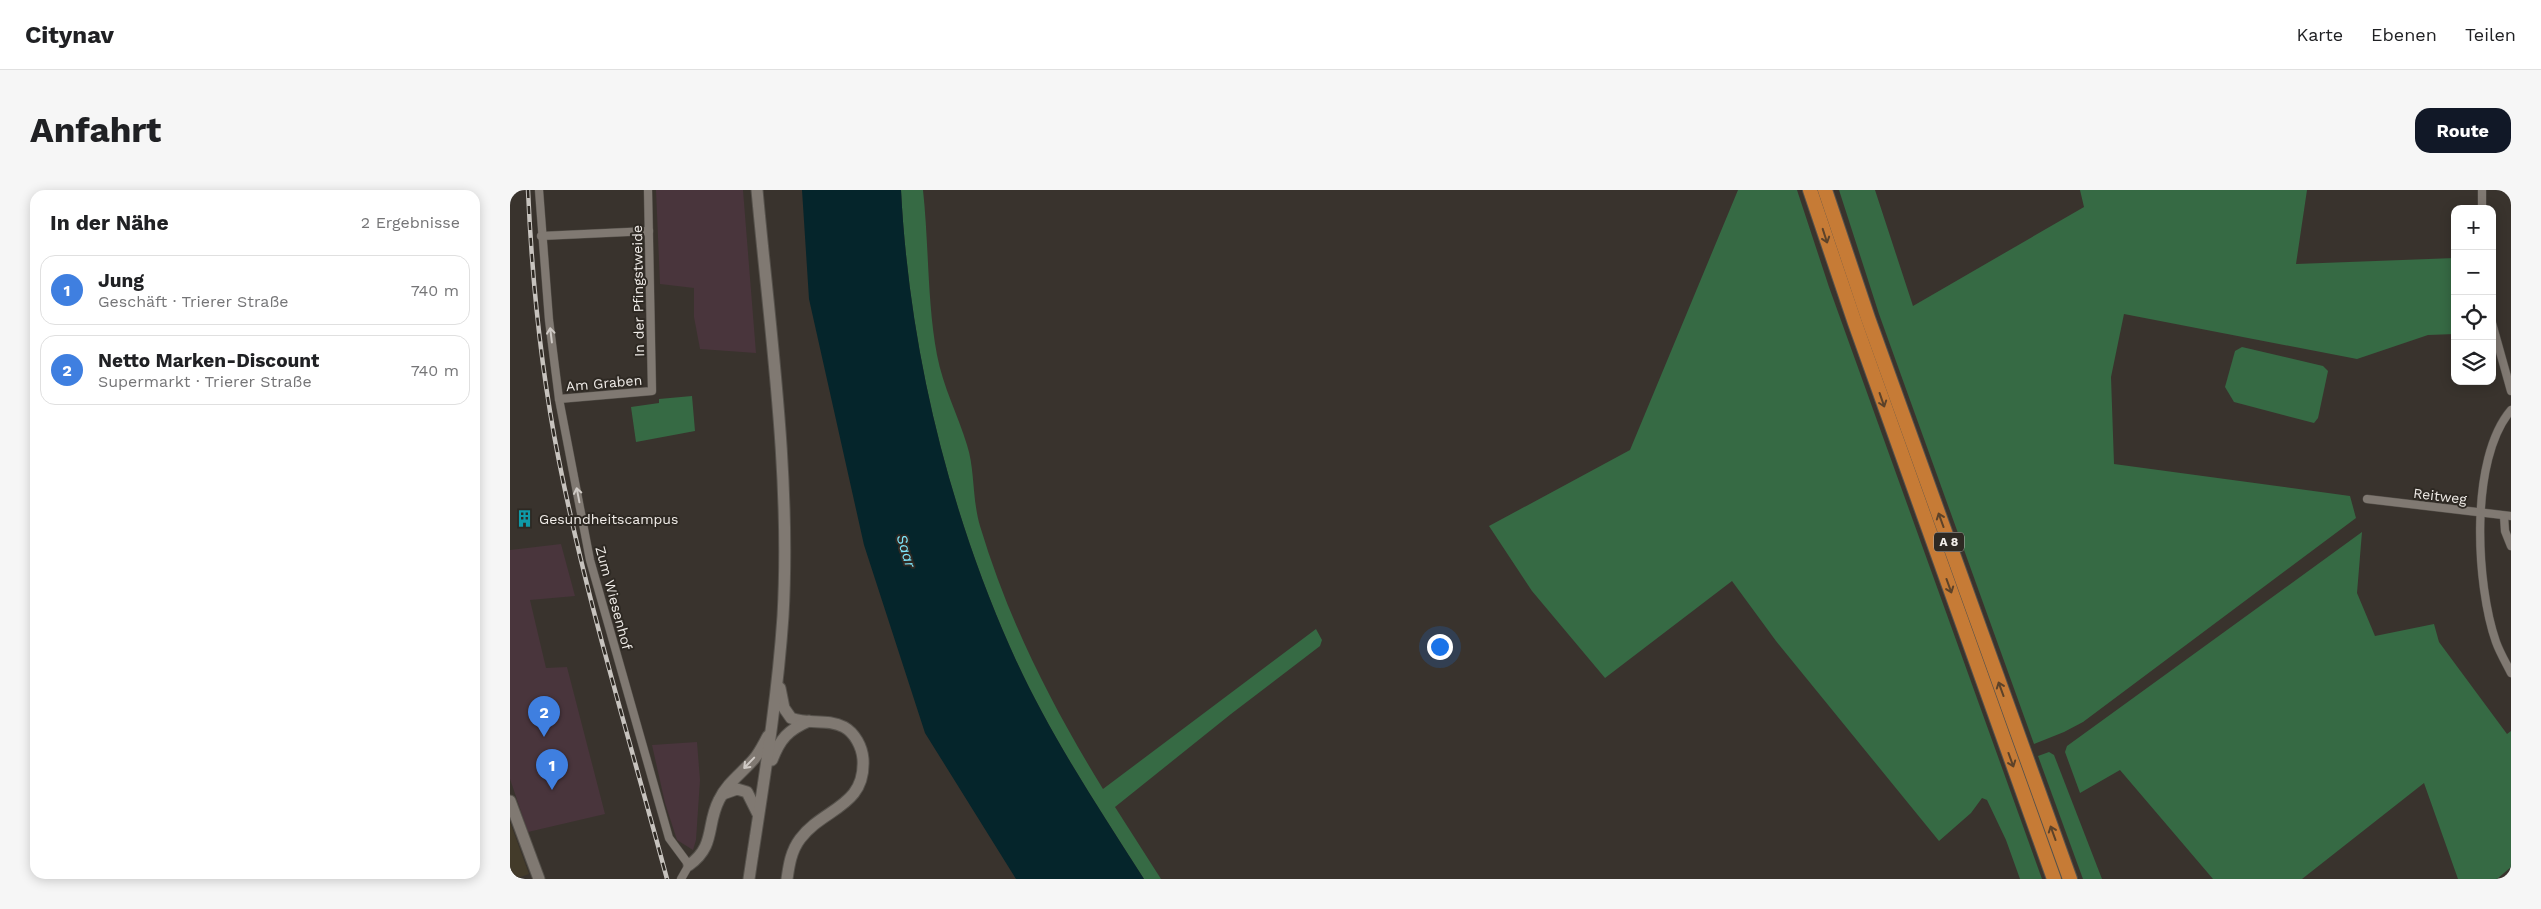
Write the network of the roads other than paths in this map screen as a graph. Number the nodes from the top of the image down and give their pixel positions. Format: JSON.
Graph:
{"nodes":[{"id":1,"x":539,"y":190,"type":"edge"},
{"id":2,"x":648,"y":190,"type":"edge"},
{"id":3,"x":757,"y":190,"type":"edge"},
{"id":4,"x":1810,"y":190,"type":"edge"},
{"id":5,"x":1825,"y":190,"type":"edge"},
{"id":6,"x":2482,"y":190,"type":"edge"},
{"id":7,"x":2482,"y":205,"type":"edge"},
{"id":8,"x":650,"y":230,"type":"junction"},
{"id":9,"x":542,"y":236,"type":"junction"},
{"id":10,"x":2496,"y":337,"type":"edge"},
{"id":11,"x":652,"y":391,"type":"joint"},
{"id":12,"x":2511,"y":391,"type":"edge"},
{"id":13,"x":559,"y":399,"type":"junction"},
{"id":14,"x":2511,"y":410,"type":"edge"},
{"id":15,"x":2367,"y":499,"type":"dead end"},
{"id":16,"x":2481,"y":514,"type":"junction"},
{"id":17,"x":2508,"y":516,"type":"edge"},
{"id":18,"x":2511,"y":546,"type":"edge"},
{"id":19,"x":2511,"y":673,"type":"edge"},
{"id":20,"x":778,"y":679,"type":"junction"},
{"id":21,"x":810,"y":721,"type":"junction"},
{"id":22,"x":772,"y":730,"type":"junction"},
{"id":23,"x":766,"y":776,"type":"junction"},
{"id":24,"x":722,"y":794,"type":"junction"},
{"id":25,"x":510,"y":801,"type":"edge"},
{"id":26,"x":758,"y":817,"type":"junction"},
{"id":27,"x":689,"y":864,"type":"junction"},
{"id":28,"x":539,"y":879,"type":"edge"},
{"id":29,"x":681,"y":879,"type":"edge"},
{"id":30,"x":749,"y":879,"type":"edge"},
{"id":31,"x":787,"y":879,"type":"edge"},
{"id":32,"x":2054,"y":879,"type":"edge"},
{"id":33,"x":2070,"y":879,"type":"edge"}],
"edges":[{"from":1,"to":9,"type":"street","name":"Zum Wiesenhof"},
{"from":2,"to":8,"type":"street","name":"In der Pfingstweide"},
{"from":3,"to":20,"type":"main road"},
{"from":4,"to":32,"type":"highway","number":"A 8","one_way":true},
{"from":33,"to":5,"type":"highway","number":"A 8","one_way":true},
{"from":6,"to":7,"type":"street"},
{"from":8,"to":9,"type":"street"},
{"from":8,"to":11,"type":"street","name":"In der Pfingstweide"},
{"from":13,"to":9,"type":"street","name":"Zum Wiesenhof","one_way":true},
{"from":10,"to":12,"type":"street"},
{"from":11,"to":13,"type":"street","name":"Am Graben"},
{"from":27,"to":13,"type":"street","name":"Zum Wiesenhof","one_way":true},
{"from":14,"to":16,"type":"street"},
{"from":15,"to":16,"type":"street","name":"Reitweg"},
{"from":16,"to":17,"type":"street","name":"Reitweg"},
{"from":16,"to":19,"type":"street"},
{"from":17,"to":18,"type":"street"},
{"from":20,"to":21,"type":"main road"},
{"from":20,"to":22,"type":"main road"},
{"from":21,"to":23,"type":"main road"},
{"from":21,"to":31,"type":"main road"},
{"from":22,"to":23,"type":"main road"},
{"from":22,"to":24,"type":"main road","one_way":true},
{"from":23,"to":26,"type":"main road"},
{"from":24,"to":26,"type":"main road"},
{"from":24,"to":27,"type":"main road"},
{"from":25,"to":28,"type":"main road"},
{"from":26,"to":30,"type":"main road"},
{"from":27,"to":29,"type":"street"}]}
